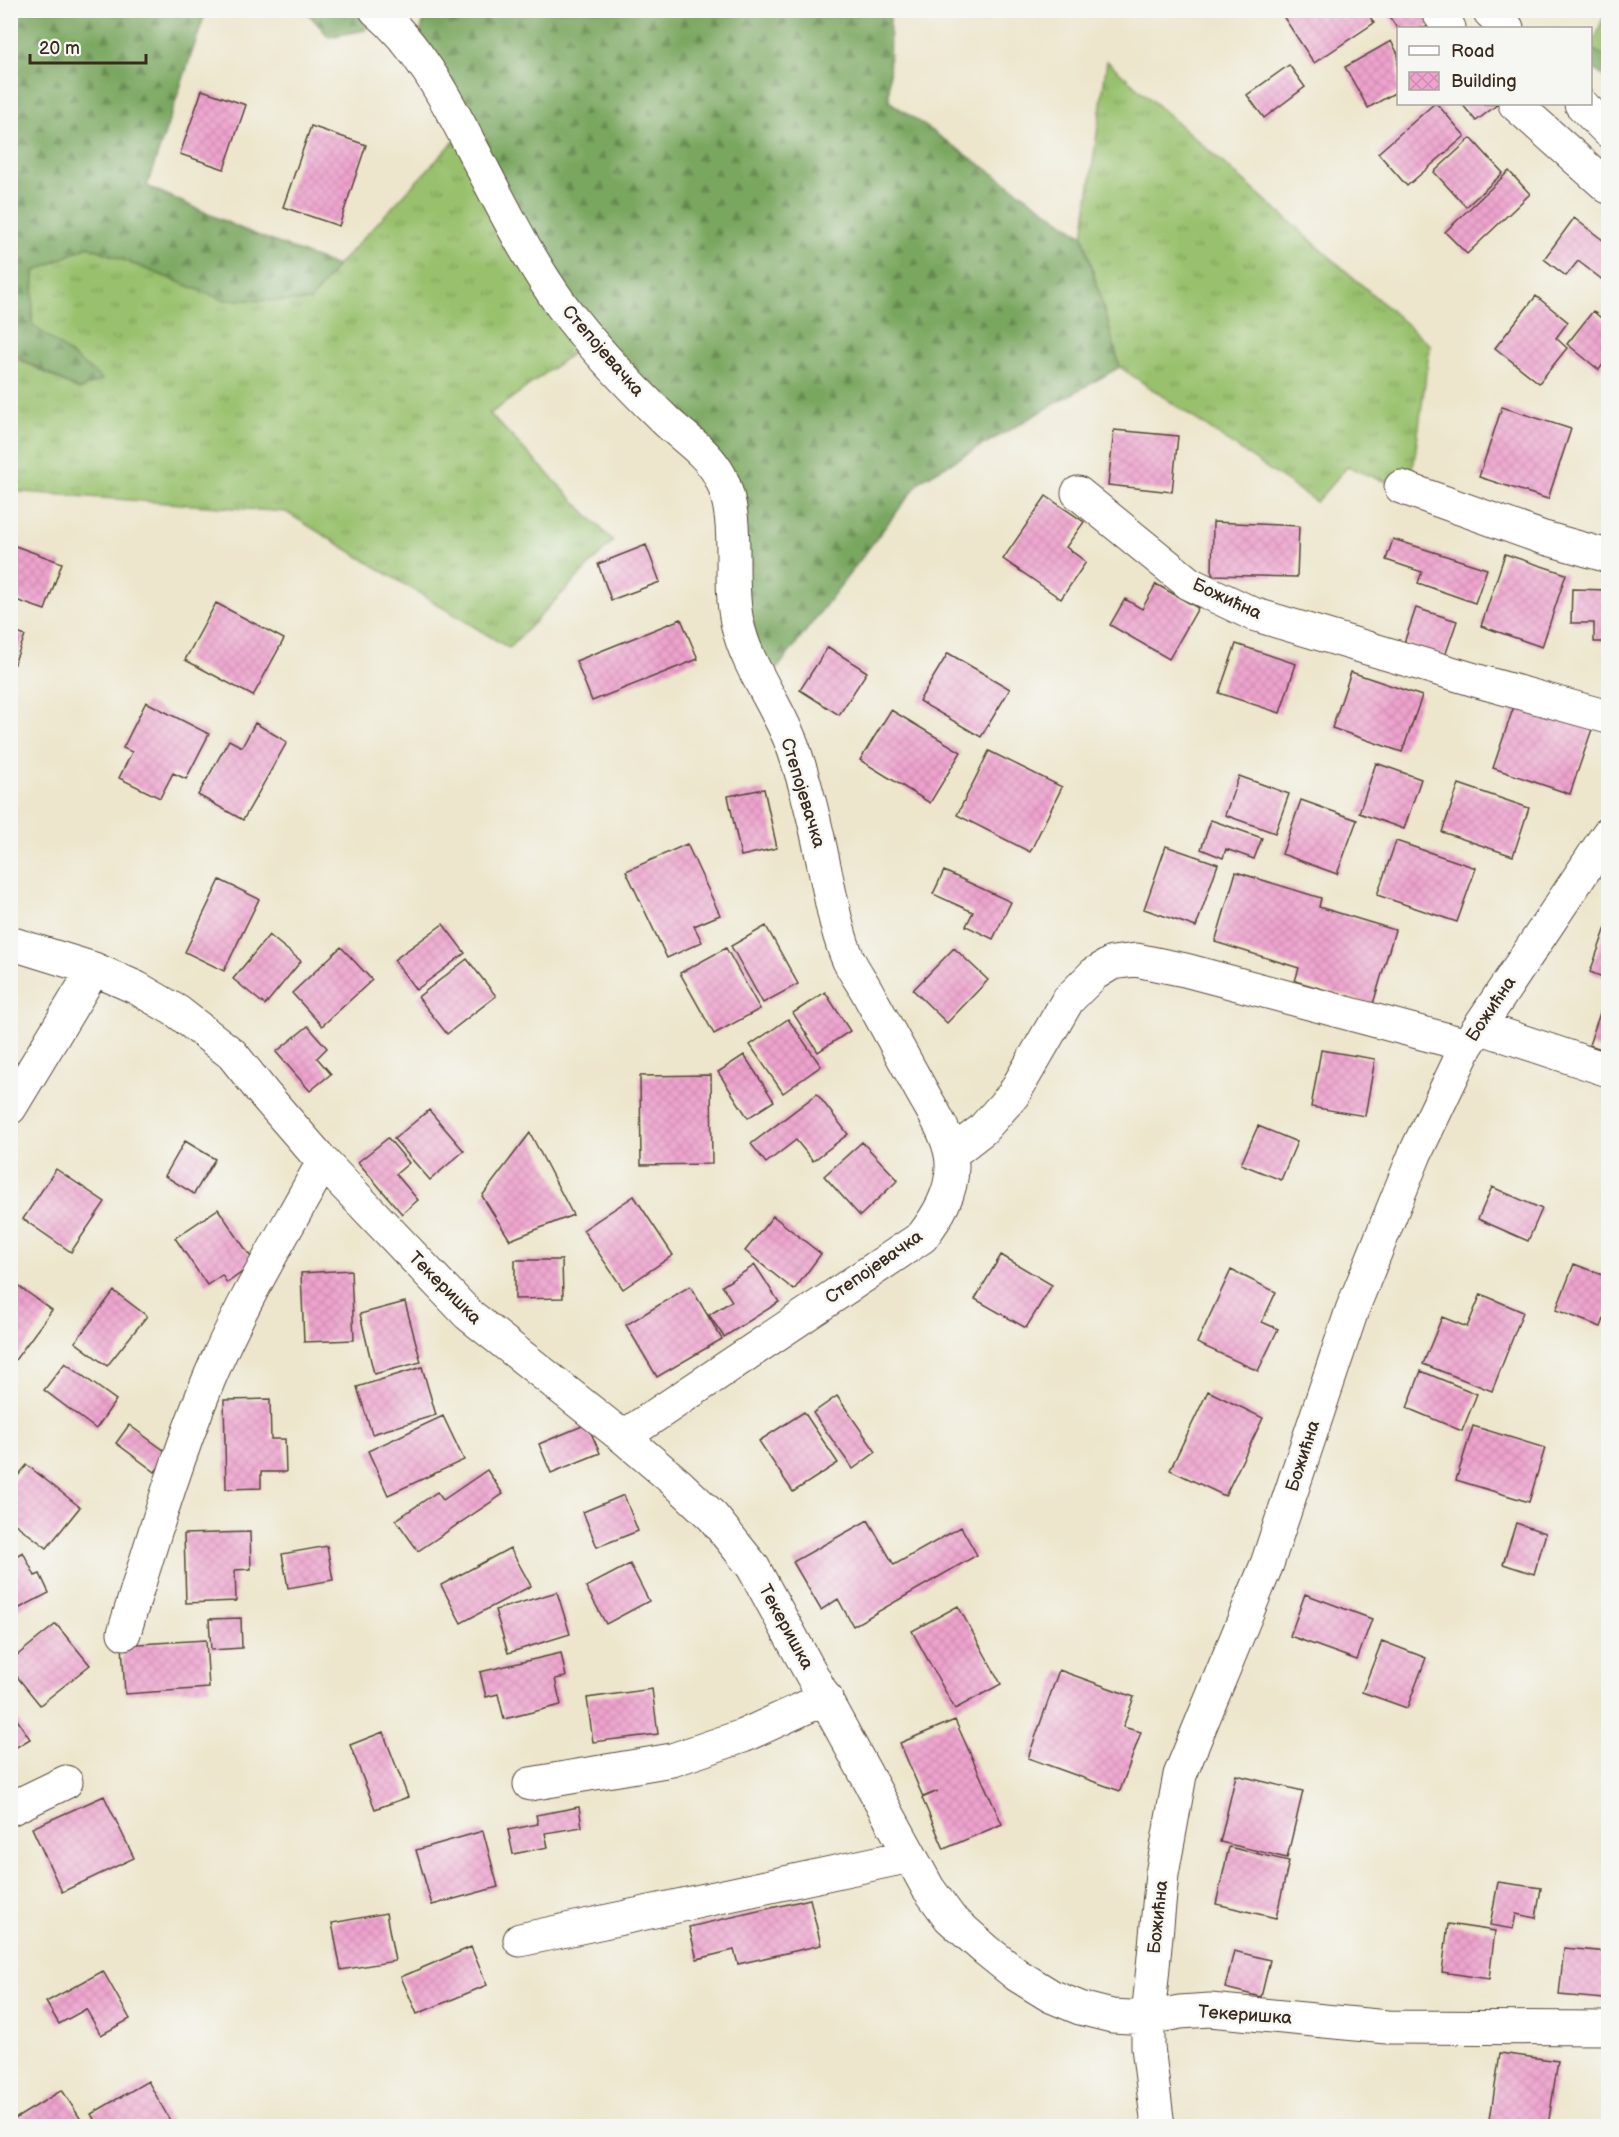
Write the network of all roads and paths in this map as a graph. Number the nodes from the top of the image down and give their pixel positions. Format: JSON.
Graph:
{"nodes":[{"id":1,"x":376,"y":10,"type":"edge"},
{"id":2,"x":1437,"y":10,"type":"edge"},
{"id":3,"x":1448,"y":27,"type":"edge"},
{"id":4,"x":1516,"y":105,"type":"edge"},
{"id":5,"x":1582,"y":105,"type":"edge"},
{"id":6,"x":1608,"y":131,"type":"edge"},
{"id":7,"x":1608,"y":187,"type":"edge"},
{"id":8,"x":1401,"y":487,"type":"dead end"},
{"id":9,"x":1078,"y":493,"type":"dead end"},
{"id":10,"x":1608,"y":556,"type":"edge"},
{"id":11,"x":1608,"y":717,"type":"edge"},
{"id":12,"x":1608,"y":834,"type":"edge"},
{"id":13,"x":10,"y":943,"type":"edge"},
{"id":14,"x":94,"y":969,"type":"junction"},
{"id":15,"x":1473,"y":1036,"type":"junction"},
{"id":16,"x":1608,"y":1070,"type":"edge"},
{"id":17,"x":10,"y":1108,"type":"edge"},
{"id":18,"x":951,"y":1154,"type":"junction"},
{"id":19,"x":323,"y":1162,"type":"junction"},
{"id":20,"x":623,"y":1437,"type":"junction"},
{"id":21,"x":124,"y":1633,"type":"dead end"},
{"id":22,"x":826,"y":1698,"type":"junction"},
{"id":23,"x":66,"y":1782,"type":"dead end"},
{"id":24,"x":530,"y":1784,"type":"dead end"},
{"id":25,"x":10,"y":1809,"type":"edge"},
{"id":26,"x":910,"y":1856,"type":"junction"},
{"id":27,"x":520,"y":1940,"type":"dead end"},
{"id":28,"x":1148,"y":2018,"type":"junction"},
{"id":29,"x":1608,"y":2028,"type":"edge"},
{"id":30,"x":1158,"y":2127,"type":"edge"}],
"edges":[{"from":1,"to":18,"type":"street","name":"Степојевачка"},
{"from":2,"to":3,"type":"street"},
{"from":4,"to":7,"type":"street"},
{"from":5,"to":6,"type":"street"},
{"from":8,"to":10,"type":"street"},
{"from":9,"to":11,"type":"street","name":"Божићна"},
{"from":12,"to":15,"type":"street","name":"Божићна"},
{"from":13,"to":14,"type":"street","name":"Текеришка"},
{"from":14,"to":17,"type":"street"},
{"from":14,"to":19,"type":"street","name":"Текеришка"},
{"from":15,"to":16,"type":"street"},
{"from":15,"to":18,"type":"street"},
{"from":15,"to":28,"type":"street","name":"Божићна"},
{"from":18,"to":20,"type":"street","name":"Степојевачка"},
{"from":19,"to":20,"type":"street","name":"Текеришка"},
{"from":19,"to":21,"type":"street"},
{"from":20,"to":22,"type":"street","name":"Текеришка"},
{"from":22,"to":24,"type":"street"},
{"from":22,"to":26,"type":"street","name":"Текеришка"},
{"from":23,"to":25,"type":"street"},
{"from":26,"to":27,"type":"street"},
{"from":26,"to":28,"type":"street","name":"Текеришка"},
{"from":28,"to":29,"type":"street","name":"Текеришка"},
{"from":28,"to":30,"type":"street","name":"Божићна"}]}
